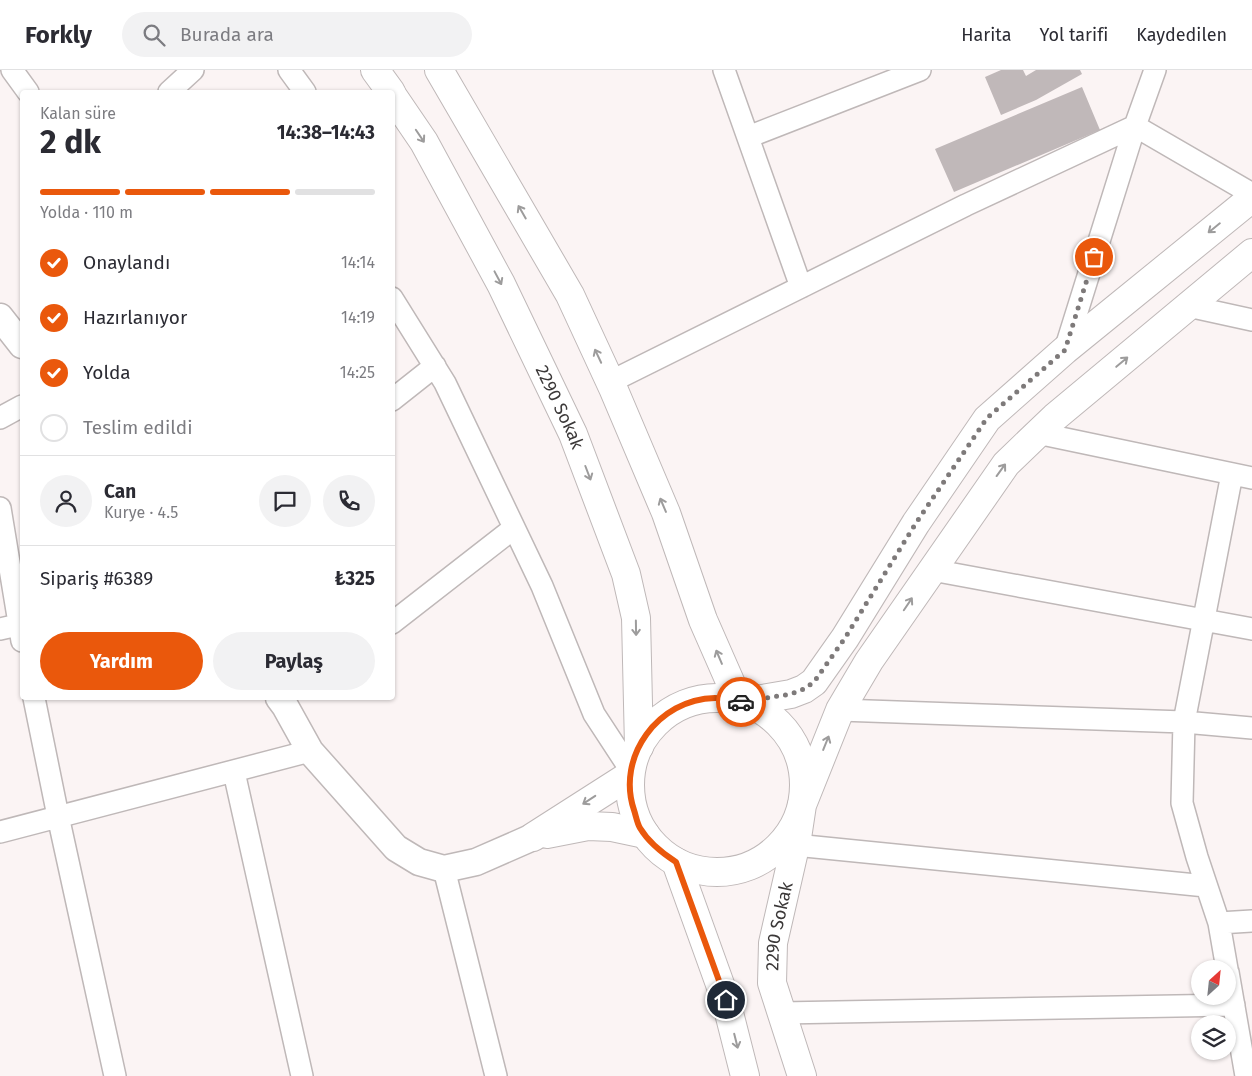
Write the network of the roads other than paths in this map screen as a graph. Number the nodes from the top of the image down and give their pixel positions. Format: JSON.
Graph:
{"nodes":[{"id":1,"x":12,"y":70,"type":"edge"},
{"id":2,"x":289,"y":70,"type":"edge"},
{"id":3,"x":375,"y":70,"type":"edge"},
{"id":4,"x":439,"y":70,"type":"edge"},
{"id":5,"x":724,"y":70,"type":"edge"},
{"id":6,"x":920,"y":70,"type":"edge"},
{"id":7,"x":1155,"y":70,"type":"edge"},
{"id":8,"x":27,"y":90,"type":"edge"},
{"id":9,"x":303,"y":90,"type":"edge"},
{"id":10,"x":389,"y":90,"type":"edge"},
{"id":11,"x":395,"y":98,"type":"edge"},
{"id":12,"x":1135,"y":126,"type":"junction"},
{"id":13,"x":748,"y":137,"type":"junction"},
{"id":14,"x":1252,"y":196,"type":"edge"},
{"id":15,"x":1252,"y":253,"type":"edge"},
{"id":16,"x":801,"y":287,"type":"junction"},
{"id":17,"x":395,"y":303,"type":"edge"},
{"id":18,"x":1188,"y":306,"type":"junction"},
{"id":19,"x":0,"y":317,"type":"edge"},
{"id":20,"x":1252,"y":320,"type":"edge"},
{"id":21,"x":20,"y":342,"type":"edge"},
{"id":22,"x":1065,"y":350,"type":"junction"},
{"id":23,"x":434,"y":366,"type":"junction"},
{"id":24,"x":610,"y":382,"type":"junction"},
{"id":25,"x":395,"y":398,"type":"edge"},
{"id":26,"x":20,"y":407,"type":"edge"},
{"id":27,"x":0,"y":418,"type":"edge"},
{"id":28,"x":1037,"y":433,"type":"junction"},
{"id":29,"x":1242,"y":476,"type":"edge"},
{"id":30,"x":0,"y":508,"type":"edge"},
{"id":31,"x":514,"y":528,"type":"junction"},
{"id":32,"x":932,"y":570,"type":"junction"},
{"id":33,"x":395,"y":620,"type":"edge"},
{"id":34,"x":1203,"y":620,"type":"junction"},
{"id":35,"x":1252,"y":629,"type":"edge"},
{"id":36,"x":16,"y":630,"type":"edge"},
{"id":37,"x":34,"y":700,"type":"edge"},
{"id":38,"x":287,"y":700,"type":"edge"},
{"id":39,"x":742,"y":702,"type":"junction"},
{"id":40,"x":840,"y":710,"type":"junction"},
{"id":41,"x":1184,"y":722,"type":"junction"},
{"id":42,"x":1252,"y":728,"type":"edge"},
{"id":43,"x":310,"y":751,"type":"junction"},
{"id":44,"x":633,"y":764,"type":"junction"},
{"id":45,"x":234,"y":772,"type":"junction"},
{"id":46,"x":802,"y":805,"type":"junction"},
{"id":47,"x":58,"y":816,"type":"junction"},
{"id":48,"x":0,"y":832,"type":"edge"},
{"id":49,"x":645,"y":834,"type":"junction"},
{"id":50,"x":533,"y":837,"type":"junction"},
{"id":51,"x":795,"y":845,"type":"junction"},
{"id":52,"x":676,"y":862,"type":"junction"},
{"id":53,"x":444,"y":869,"type":"junction"},
{"id":54,"x":1206,"y":886,"type":"junction"},
{"id":55,"x":1252,"y":921,"type":"edge"},
{"id":56,"x":1219,"y":923,"type":"junction"},
{"id":57,"x":1225,"y":960,"type":"edge"},
{"id":58,"x":1234,"y":1005,"type":"joint"},
{"id":59,"x":781,"y":1013,"type":"junction"},
{"id":60,"x":492,"y":1075,"type":"edge"},
{"id":61,"x":114,"y":1076,"type":"edge"},
{"id":62,"x":302,"y":1076,"type":"edge"},
{"id":63,"x":745,"y":1076,"type":"edge"},
{"id":64,"x":802,"y":1076,"type":"edge"},
{"id":65,"x":1246,"y":1076,"type":"edge"}],
"edges":[{"from":1,"to":8,"type":"street"},
{"from":2,"to":9,"type":"street"},
{"from":3,"to":10,"type":"main road","name":"2290 Sokak"},
{"from":24,"to":4,"type":"main road","one_way":true},
{"from":5,"to":13,"type":"street"},
{"from":6,"to":13,"type":"street"},
{"from":7,"to":12,"type":"street"},
{"from":11,"to":44,"type":"main road","name":"2290 Sokak","one_way":true},
{"from":12,"to":14,"type":"street"},
{"from":12,"to":16,"type":"street"},
{"from":12,"to":22,"type":"street"},
{"from":13,"to":16,"type":"street"},
{"from":14,"to":22,"type":"main road","one_way":true},
{"from":15,"to":18,"type":"main road"},
{"from":16,"to":24,"type":"street"},
{"from":17,"to":23,"type":"street"},
{"from":18,"to":20,"type":"street"},
{"from":28,"to":18,"type":"main road","one_way":true},
{"from":19,"to":21,"type":"street"},
{"from":22,"to":39,"type":"main road"},
{"from":23,"to":25,"type":"street"},
{"from":23,"to":31,"type":"street"},
{"from":39,"to":24,"type":"main road","one_way":true},
{"from":26,"to":27,"type":"street"},
{"from":28,"to":29,"type":"street"},
{"from":32,"to":28,"type":"main road","one_way":true},
{"from":29,"to":34,"type":"street"},
{"from":30,"to":36,"type":"street"},
{"from":31,"to":33,"type":"street"},
{"from":31,"to":44,"type":"street"},
{"from":32,"to":34,"type":"street"},
{"from":40,"to":32,"type":"main road","one_way":true},
{"from":34,"to":35,"type":"street"},
{"from":34,"to":41,"type":"street"},
{"from":37,"to":47,"type":"street"},
{"from":38,"to":43,"type":"street"},
{"from":39,"to":44,"type":"main road","name":"2290 Sokak"},
{"from":39,"to":46,"type":"main road","name":"2290 Sokak"},
{"from":40,"to":41,"type":"street"},
{"from":46,"to":40,"type":"main road","one_way":true},
{"from":41,"to":42,"type":"street"},
{"from":41,"to":54,"type":"street"},
{"from":43,"to":45,"type":"street"},
{"from":43,"to":53,"type":"street"},
{"from":44,"to":49,"type":"main road","name":"2290 Sokak"},
{"from":44,"to":50,"type":"main road","one_way":true},
{"from":45,"to":47,"type":"street"},
{"from":45,"to":62,"type":"street"},
{"from":46,"to":51,"type":"main road","name":"2290 Sokak"},
{"from":46,"to":52,"type":"main road","name":"2290 Sokak"},
{"from":47,"to":48,"type":"street"},
{"from":47,"to":61,"type":"street"},
{"from":49,"to":50,"type":"main road"},
{"from":49,"to":52,"type":"main road","name":"2290 Sokak"},
{"from":50,"to":53,"type":"street"},
{"from":51,"to":54,"type":"street"},
{"from":51,"to":59,"type":"main road","name":"2290 Sokak"},
{"from":52,"to":63,"type":"main road","one_way":true},
{"from":53,"to":60,"type":"street"},
{"from":54,"to":56,"type":"street"},
{"from":55,"to":56,"type":"street"},
{"from":56,"to":57,"type":"street"},
{"from":58,"to":59,"type":"street"},
{"from":58,"to":65,"type":"street"},
{"from":59,"to":64,"type":"main road","name":"2290 Sokak"}]}
